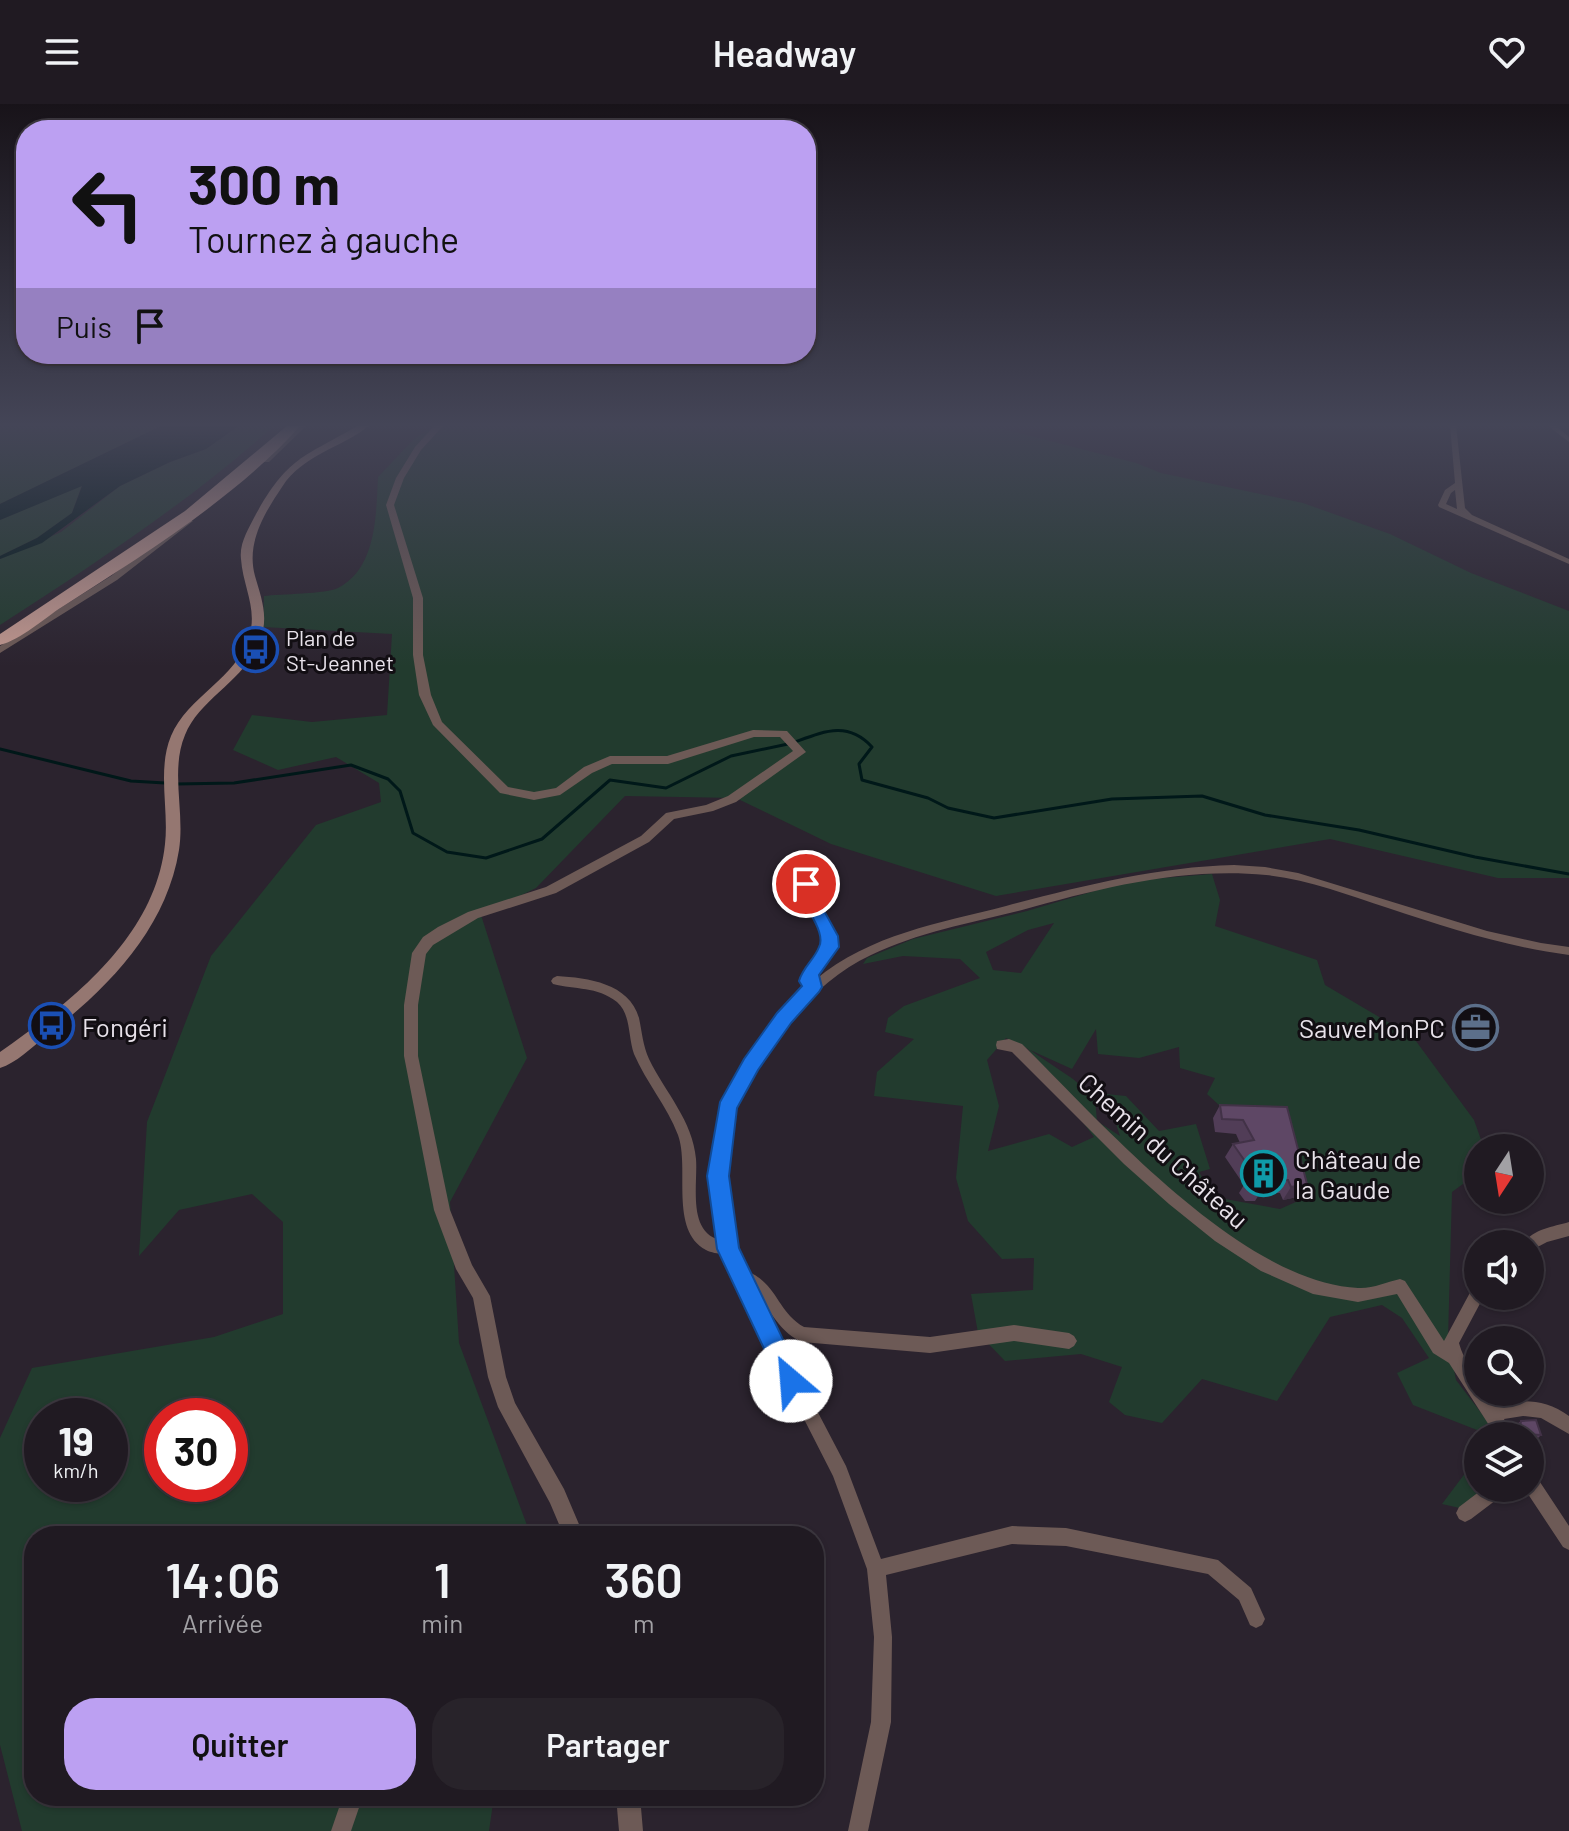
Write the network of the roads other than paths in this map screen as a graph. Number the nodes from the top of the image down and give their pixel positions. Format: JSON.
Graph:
{"nodes":[{"id":1,"x":189,"y":506,"type":"edge"},
{"id":2,"x":199,"y":506,"type":"edge"},
{"id":3,"x":210,"y":506,"type":"edge"},
{"id":4,"x":267,"y":506,"type":"edge"},
{"id":5,"x":391,"y":506,"type":"edge"},
{"id":6,"x":1443,"y":506,"type":"edge"},
{"id":7,"x":1461,"y":506,"type":"edge"},
{"id":8,"x":1469,"y":517,"type":"junction"},
{"id":9,"x":1569,"y":562,"type":"edge"},
{"id":10,"x":0,"y":633,"type":"edge"},
{"id":11,"x":0,"y":641,"type":"edge"},
{"id":12,"x":0,"y":650,"type":"edge"},
{"id":13,"x":824,"y":883,"type":"dead end"},
{"id":14,"x":1569,"y":951,"type":"edge"},
{"id":15,"x":121,"y":955,"type":"junction"},
{"id":16,"x":557,"y":981,"type":"dead end"},
{"id":17,"x":813,"y":987,"type":"junction"},
{"id":18,"x":1002,"y":1045,"type":"dead end"},
{"id":19,"x":0,"y":1053,"type":"edge"},
{"id":20,"x":0,"y":1061,"type":"edge"},
{"id":21,"x":1569,"y":1229,"type":"edge"},
{"id":22,"x":1544,"y":1236,"type":"edge"},
{"id":23,"x":728,"y":1249,"type":"junction"},
{"id":24,"x":738,"y":1275,"type":"junction"},
{"id":25,"x":1468,"y":1310,"type":"edge"},
{"id":26,"x":1069,"y":1341,"type":"dead end"},
{"id":27,"x":1455,"y":1358,"type":"junction"},
{"id":28,"x":1491,"y":1414,"type":"junction"},
{"id":29,"x":1496,"y":1422,"type":"edge"},
{"id":30,"x":1569,"y":1426,"type":"edge"},
{"id":31,"x":1480,"y":1502,"type":"edge"},
{"id":32,"x":1543,"y":1502,"type":"edge"},
{"id":33,"x":1465,"y":1513,"type":"dead end"},
{"id":34,"x":570,"y":1526,"type":"edge"},
{"id":35,"x":1569,"y":1541,"type":"edge"},
{"id":36,"x":876,"y":1569,"type":"junction"},
{"id":37,"x":1256,"y":1619,"type":"dead end"},
{"id":38,"x":350,"y":1806,"type":"edge"},
{"id":39,"x":628,"y":1806,"type":"edge"},
{"id":40,"x":629,"y":1828,"type":"edge"},
{"id":41,"x":341,"y":1831,"type":"edge"},
{"id":42,"x":858,"y":1831,"type":"edge"}],
"edges":[{"from":1,"to":10,"type":"highway"},
{"from":2,"to":11,"type":"highway"},
{"from":3,"to":12,"type":"street"},
{"from":4,"to":15,"type":"main road"},
{"from":5,"to":34,"type":"street"},
{"from":6,"to":8,"type":"street"},
{"from":7,"to":8,"type":"street"},
{"from":8,"to":9,"type":"street"},
{"from":13,"to":17,"type":"street"},
{"from":14,"to":17,"type":"street"},
{"from":15,"to":19,"type":"main road"},
{"from":15,"to":20,"type":"main road"},
{"from":16,"to":23,"type":"street"},
{"from":17,"to":23,"type":"street"},
{"from":18,"to":27,"type":"street","name":"Chemin du Château"},
{"from":21,"to":22,"type":"street"},
{"from":23,"to":24,"type":"street"},
{"from":24,"to":26,"type":"street"},
{"from":24,"to":36,"type":"street"},
{"from":25,"to":27,"type":"street"},
{"from":27,"to":28,"type":"street","name":"Chemin du Château"},
{"from":28,"to":29,"type":"street","name":"Chemin du Château"},
{"from":28,"to":30,"type":"street"},
{"from":31,"to":33,"type":"street"},
{"from":32,"to":35,"type":"street"},
{"from":36,"to":37,"type":"street"},
{"from":36,"to":42,"type":"street"},
{"from":38,"to":41,"type":"street"},
{"from":39,"to":40,"type":"street"}]}
